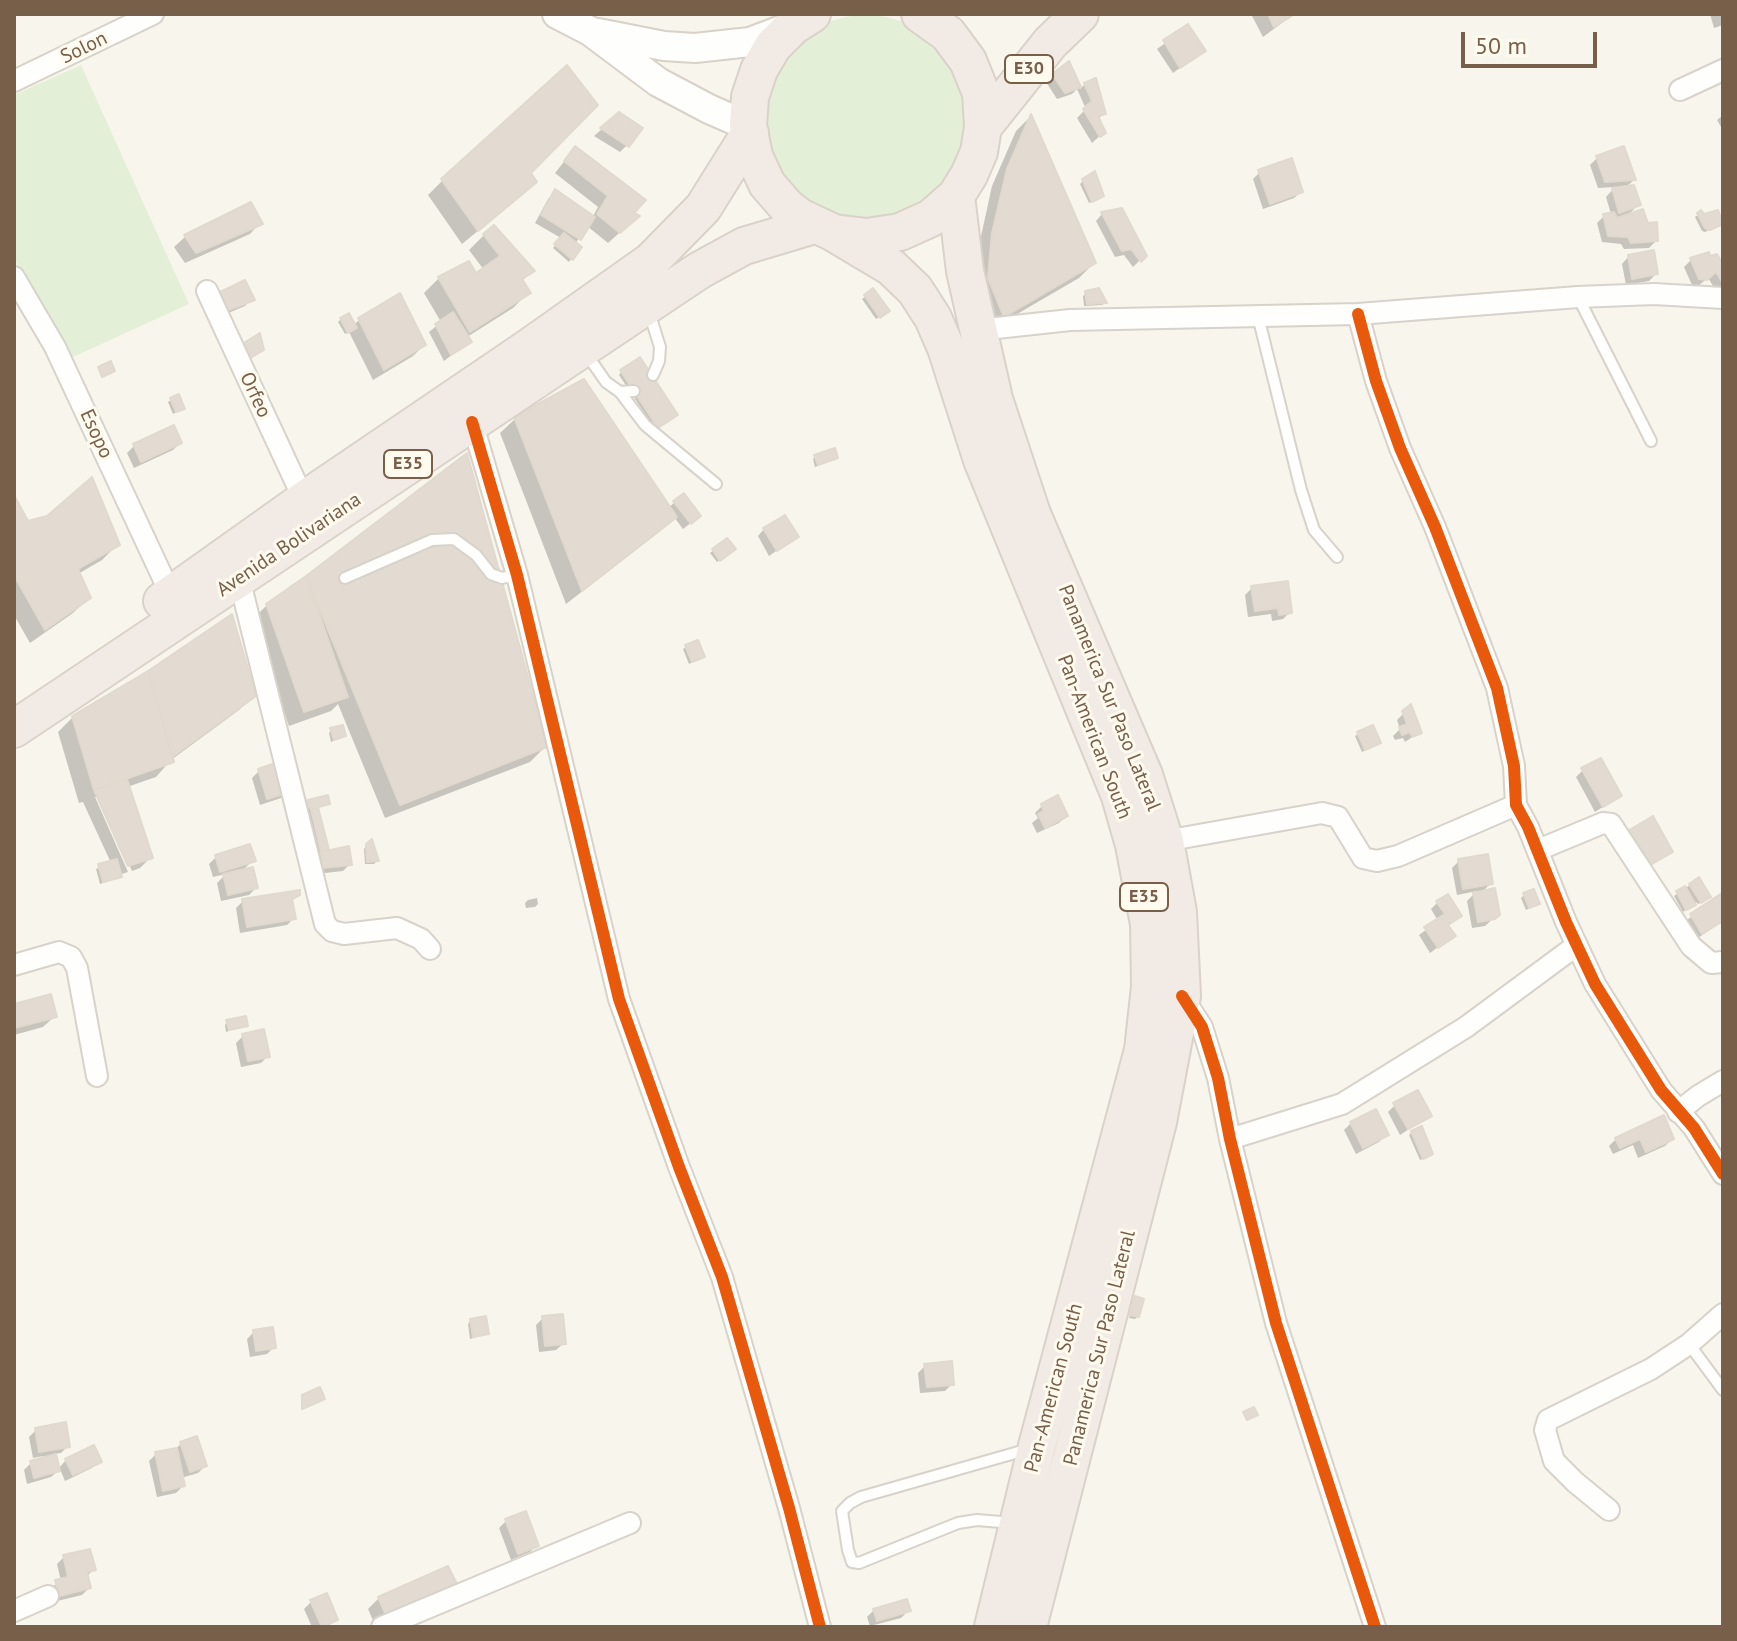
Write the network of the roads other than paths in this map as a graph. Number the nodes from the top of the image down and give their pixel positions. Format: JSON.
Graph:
{"nodes":[{"id":1,"x":153,"y":14,"type":"edge"},
{"id":2,"x":557,"y":14,"type":"edge"},
{"id":3,"x":920,"y":14,"type":"edge"},
{"id":4,"x":1080,"y":14,"type":"edge"},
{"id":5,"x":802,"y":20,"type":"edge"},
{"id":6,"x":590,"y":31,"type":"junction"},
{"id":7,"x":1723,"y":70,"type":"edge"},
{"id":8,"x":14,"y":81,"type":"edge"},
{"id":9,"x":1680,"y":90,"type":"dead end"},
{"id":10,"x":983,"y":127,"type":"junction"},
{"id":11,"x":749,"y":129,"type":"junction"},
{"id":12,"x":956,"y":196,"type":"junction"},
{"id":13,"x":824,"y":229,"type":"junction"},
{"id":14,"x":14,"y":277,"type":"edge"},
{"id":15,"x":207,"y":291,"type":"dead end"},
{"id":16,"x":1578,"y":297,"type":"junction"},
{"id":17,"x":1723,"y":298,"type":"edge"},
{"id":18,"x":647,"y":304,"type":"junction"},
{"id":19,"x":1358,"y":314,"type":"junction"},
{"id":20,"x":1258,"y":316,"type":"junction"},
{"id":21,"x":978,"y":330,"type":"junction"},
{"id":22,"x":582,"y":347,"type":"junction"},
{"id":23,"x":653,"y":375,"type":"dead end"},
{"id":24,"x":634,"y":391,"type":"dead end"},
{"id":25,"x":620,"y":392,"type":"junction"},
{"id":26,"x":472,"y":422,"type":"junction"},
{"id":27,"x":1651,"y":441,"type":"dead end"},
{"id":28,"x":716,"y":484,"type":"dead end"},
{"id":29,"x":304,"y":500,"type":"junction"},
{"id":30,"x":1337,"y":557,"type":"dead end"},
{"id":31,"x":517,"y":575,"type":"junction"},
{"id":32,"x":239,"y":578,"type":"junction"},
{"id":33,"x":345,"y":578,"type":"dead end"},
{"id":34,"x":171,"y":595,"type":"junction"},
{"id":35,"x":14,"y":704,"type":"edge"},
{"id":36,"x":14,"y":729,"type":"edge"},
{"id":37,"x":1516,"y":805,"type":"junction"},
{"id":38,"x":1165,"y":841,"type":"junction"},
{"id":39,"x":1538,"y":850,"type":"junction"},
{"id":40,"x":1577,"y":945,"type":"junction"},
{"id":41,"x":430,"y":949,"type":"dead end"},
{"id":42,"x":1723,"y":962,"type":"edge"},
{"id":43,"x":14,"y":965,"type":"edge"},
{"id":44,"x":1182,"y":996,"type":"junction"},
{"id":45,"x":97,"y":1076,"type":"dead end"},
{"id":46,"x":1723,"y":1081,"type":"edge"},
{"id":47,"x":1678,"y":1112,"type":"junction"},
{"id":48,"x":1230,"y":1139,"type":"junction"},
{"id":49,"x":1723,"y":1174,"type":"edge"},
{"id":50,"x":1723,"y":1314,"type":"edge"},
{"id":51,"x":1689,"y":1344,"type":"junction"},
{"id":52,"x":1723,"y":1390,"type":"edge"},
{"id":53,"x":1037,"y":1446,"type":"junction"},
{"id":54,"x":1609,"y":1510,"type":"dead end"},
{"id":55,"x":630,"y":1523,"type":"dead end"},
{"id":56,"x":1019,"y":1523,"type":"junction"},
{"id":57,"x":48,"y":1596,"type":"dead end"},
{"id":58,"x":14,"y":1611,"type":"edge"},
{"id":59,"x":382,"y":1627,"type":"edge"},
{"id":60,"x":820,"y":1627,"type":"edge"},
{"id":61,"x":993,"y":1627,"type":"edge"},
{"id":62,"x":1028,"y":1627,"type":"edge"},
{"id":63,"x":1375,"y":1627,"type":"edge"}],
"edges":[{"from":1,"to":8,"type":"street","name":"Solon"},
{"from":2,"to":6,"type":"main road"},
{"from":3,"to":10,"type":"highway","number":"E35"},
{"from":4,"to":10,"type":"highway","number":"E30"},
{"from":5,"to":6,"type":"main road"},
{"from":5,"to":11,"type":"highway","number":"E35"},
{"from":6,"to":11,"type":"main road"},
{"from":7,"to":9,"type":"street"},
{"from":10,"to":12,"type":"highway","number":"E35"},
{"from":11,"to":13,"type":"highway","number":"E35"},
{"from":11,"to":29,"type":"highway","name":"Avenida Bolivariana","number":"E35"},
{"from":12,"to":13,"type":"highway","number":"E35"},
{"from":12,"to":21,"type":"highway","name":"Panamerica Sur Paso Lateral","number":"E35"},
{"from":13,"to":18,"type":"highway","name":"Avenida Bolivariana","number":"E35"},
{"from":13,"to":53,"type":"highway","name":"Pan-American South","number":"E35"},
{"from":14,"to":34,"type":"street","name":"Esopo"},
{"from":15,"to":29,"type":"street","name":"Orfeo"},
{"from":16,"to":17,"type":"street"},
{"from":16,"to":19,"type":"street"},
{"from":16,"to":27,"type":"lane"},
{"from":18,"to":22,"type":"highway","name":"Avenida Bolivariana","number":"E35"},
{"from":18,"to":23,"type":"lane"},
{"from":19,"to":20,"type":"street"},
{"from":19,"to":37,"type":"street"},
{"from":20,"to":21,"type":"street"},
{"from":20,"to":30,"type":"lane"},
{"from":21,"to":38,"type":"highway","name":"Panamerica Sur Paso Lateral","number":"E35"},
{"from":22,"to":25,"type":"lane"},
{"from":22,"to":26,"type":"highway","name":"Avenida Bolivariana","number":"E35"},
{"from":24,"to":25,"type":"lane"},
{"from":25,"to":28,"type":"lane"},
{"from":26,"to":31,"type":"street"},
{"from":26,"to":32,"type":"highway","name":"Avenida Bolivariana","number":"E35"},
{"from":29,"to":34,"type":"highway","name":"Avenida Bolivariana","number":"E35"},
{"from":31,"to":33,"type":"lane"},
{"from":31,"to":60,"type":"street"},
{"from":32,"to":36,"type":"highway","name":"Avenida Bolivariana","number":"E35"},
{"from":32,"to":41,"type":"street"},
{"from":34,"to":35,"type":"highway","name":"Avenida Bolivariana","number":"E35"},
{"from":37,"to":38,"type":"street"},
{"from":37,"to":39,"type":"street"},
{"from":38,"to":44,"type":"highway","name":"Panamerica Sur Paso Lateral","number":"E35"},
{"from":39,"to":40,"type":"street"},
{"from":39,"to":42,"type":"street"},
{"from":40,"to":47,"type":"street"},
{"from":40,"to":48,"type":"street"},
{"from":43,"to":45,"type":"street"},
{"from":44,"to":48,"type":"street"},
{"from":44,"to":62,"type":"highway","name":"Panamerica Sur Paso Lateral","number":"E35"},
{"from":46,"to":47,"type":"street"},
{"from":47,"to":49,"type":"street"},
{"from":48,"to":63,"type":"street"},
{"from":50,"to":51,"type":"street"},
{"from":51,"to":52,"type":"lane"},
{"from":51,"to":54,"type":"street"},
{"from":53,"to":56,"type":"highway","name":"Pan-American South","number":"E35"},
{"from":53,"to":56,"type":"lane"},
{"from":55,"to":59,"type":"street"},
{"from":56,"to":61,"type":"highway","name":"Pan-American South","number":"E35"},
{"from":57,"to":58,"type":"street"}]}
